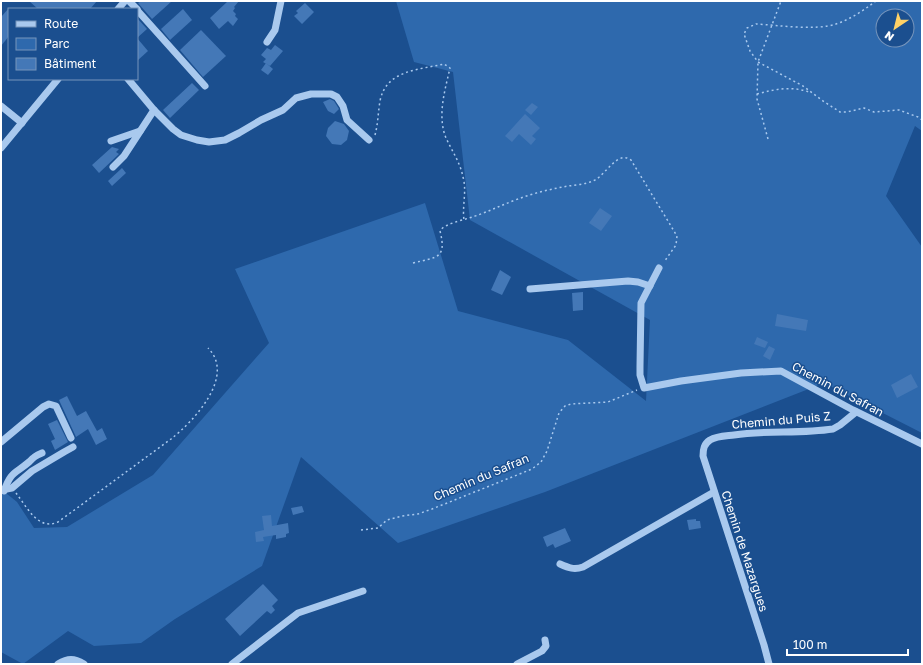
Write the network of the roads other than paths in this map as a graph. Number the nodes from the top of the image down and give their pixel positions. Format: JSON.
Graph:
{"nodes":[{"id":1,"x":281,"y":1,"type":"edge"},
{"id":2,"x":138,"y":10,"type":"edge"},
{"id":3,"x":267,"y":42,"type":"dead end"},
{"id":4,"x":57,"y":80,"type":"edge"},
{"id":5,"x":129,"y":80,"type":"edge"},
{"id":6,"x":205,"y":86,"type":"dead end"},
{"id":7,"x":1,"y":106,"type":"edge"},
{"id":8,"x":154,"y":110,"type":"junction"},
{"id":9,"x":22,"y":123,"type":"junction"},
{"id":10,"x":140,"y":131,"type":"junction"},
{"id":11,"x":111,"y":140,"type":"dead end"},
{"id":12,"x":369,"y":140,"type":"road end"},
{"id":13,"x":1,"y":148,"type":"edge"},
{"id":14,"x":113,"y":167,"type":"dead end"},
{"id":15,"x":659,"y":268,"type":"road end"},
{"id":16,"x":650,"y":286,"type":"junction"},
{"id":17,"x":530,"y":289,"type":"dead end"},
{"id":18,"x":856,"y":412,"type":"junction"},
{"id":19,"x":71,"y":438,"type":"dead end"},
{"id":20,"x":1,"y":442,"type":"edge"},
{"id":21,"x":922,"y":444,"type":"edge"},
{"id":22,"x":705,"y":445,"type":"joint"},
{"id":23,"x":73,"y":448,"type":"dead end"},
{"id":24,"x":42,"y":453,"type":"dead end"},
{"id":25,"x":3,"y":491,"type":"edge"},
{"id":26,"x":714,"y":492,"type":"junction"},
{"id":27,"x":560,"y":564,"type":"dead end"},
{"id":28,"x":363,"y":591,"type":"dead end"},
{"id":29,"x":545,"y":640,"type":"dead end"},
{"id":30,"x":58,"y":664,"type":"edge"},
{"id":31,"x":84,"y":664,"type":"edge"},
{"id":32,"x":232,"y":664,"type":"edge"},
{"id":33,"x":517,"y":664,"type":"edge"},
{"id":34,"x":769,"y":664,"type":"edge"}],
"edges":[{"from":1,"to":3,"type":"street"},
{"from":2,"to":6,"type":"street"},
{"from":4,"to":9,"type":"street"},
{"from":5,"to":8,"type":"street"},
{"from":7,"to":9,"type":"street"},
{"from":8,"to":10,"type":"street"},
{"from":8,"to":12,"type":"street"},
{"from":9,"to":13,"type":"street"},
{"from":10,"to":11,"type":"street"},
{"from":10,"to":14,"type":"street"},
{"from":15,"to":16,"type":"street"},
{"from":16,"to":17,"type":"street"},
{"from":16,"to":18,"type":"street","name":"Chemin du Safran"},
{"from":18,"to":21,"type":"street","name":"Chemin du Safran"},
{"from":18,"to":22,"type":"street","name":"Chemin du Puis Z"},
{"from":19,"to":20,"type":"street"},
{"from":22,"to":26,"type":"street","name":"Chemin de Mazargues"},
{"from":23,"to":25,"type":"street"},
{"from":24,"to":25,"type":"street"},
{"from":26,"to":27,"type":"street"},
{"from":26,"to":34,"type":"street","name":"Chemin de Mazargues"},
{"from":28,"to":32,"type":"street"},
{"from":29,"to":33,"type":"street"},
{"from":30,"to":31,"type":"street"}]}
